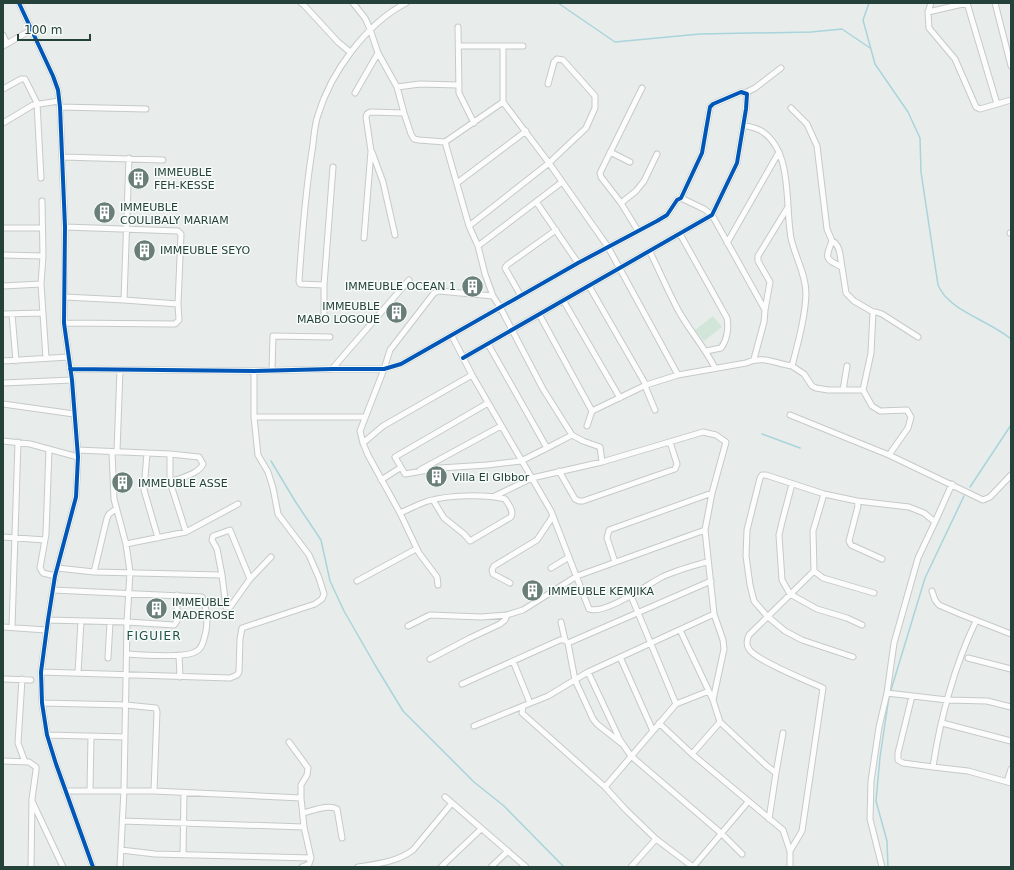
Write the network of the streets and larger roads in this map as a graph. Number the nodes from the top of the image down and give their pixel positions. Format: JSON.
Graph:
{"nodes":[{"id":1,"x":19,"y":3,"type":"edge"},
{"id":2,"x":301,"y":3,"type":"edge"},
{"id":3,"x":353,"y":3,"type":"edge"},
{"id":4,"x":406,"y":3,"type":"edge"},
{"id":5,"x":932,"y":3,"type":"edge"},
{"id":6,"x":995,"y":3,"type":"edge"},
{"id":7,"x":928,"y":12,"type":"junction"},
{"id":8,"x":458,"y":26,"type":"dead end"},
{"id":9,"x":370,"y":29,"type":"junction"},
{"id":10,"x":31,"y":30,"type":"junction"},
{"id":11,"x":3,"y":35,"type":"edge"},
{"id":12,"x":5,"y":45,"type":"edge"},
{"id":13,"x":459,"y":46,"type":"junction"},
{"id":14,"x":502,"y":46,"type":"junction"},
{"id":15,"x":523,"y":46,"type":"dead end"},
{"id":16,"x":350,"y":52,"type":"junction"},
{"id":17,"x":378,"y":53,"type":"junction"},
{"id":18,"x":1011,"y":66,"type":"edge"},
{"id":19,"x":781,"y":68,"type":"dead end"},
{"id":20,"x":548,"y":84,"type":"dead end"},
{"id":21,"x":458,"y":86,"type":"junction"},
{"id":22,"x":397,"y":87,"type":"junction"},
{"id":23,"x":642,"y":88,"type":"dead end"},
{"id":24,"x":3,"y":89,"type":"edge"},
{"id":25,"x":355,"y":93,"type":"dead end"},
{"id":26,"x":745,"y":93,"type":"junction"},
{"id":27,"x":1011,"y":100,"type":"edge"},
{"id":28,"x":503,"y":102,"type":"junction"},
{"id":29,"x":37,"y":103,"type":"junction"},
{"id":30,"x":60,"y":104,"type":"junction"},
{"id":31,"x":997,"y":104,"type":"junction"},
{"id":32,"x":791,"y":108,"type":"dead end"},
{"id":33,"x":146,"y":109,"type":"dead end"},
{"id":34,"x":404,"y":113,"type":"junction"},
{"id":35,"x":3,"y":123,"type":"edge"},
{"id":36,"x":474,"y":123,"type":"junction"},
{"id":37,"x":743,"y":124,"type":"junction"},
{"id":38,"x":526,"y":131,"type":"junction"},
{"id":39,"x":445,"y":142,"type":"junction"},
{"id":40,"x":371,"y":151,"type":"junction"},
{"id":41,"x":610,"y":152,"type":"junction"},
{"id":42,"x":779,"y":152,"type":"junction"},
{"id":43,"x":657,"y":154,"type":"dead end"},
{"id":44,"x":63,"y":157,"type":"junction"},
{"id":45,"x":129,"y":158,"type":"junction"},
{"id":46,"x":163,"y":160,"type":"dead end"},
{"id":47,"x":630,"y":162,"type":"dead end"},
{"id":48,"x":549,"y":163,"type":"junction"},
{"id":49,"x":333,"y":167,"type":"dead end"},
{"id":50,"x":41,"y":178,"type":"dead end"},
{"id":51,"x":562,"y":182,"type":"junction"},
{"id":52,"x":457,"y":183,"type":"junction"},
{"id":53,"x":681,"y":198,"type":"junction"},
{"id":54,"x":42,"y":201,"type":"dead end"},
{"id":55,"x":537,"y":203,"type":"junction"},
{"id":56,"x":621,"y":203,"type":"junction"},
{"id":57,"x":788,"y":207,"type":"junction"},
{"id":58,"x":712,"y":215,"type":"junction"},
{"id":59,"x":469,"y":226,"type":"junction"},
{"id":60,"x":65,"y":227,"type":"junction"},
{"id":61,"x":3,"y":228,"type":"edge"},
{"id":62,"x":42,"y":228,"type":"junction"},
{"id":63,"x":126,"y":228,"type":"junction"},
{"id":64,"x":556,"y":230,"type":"junction"},
{"id":65,"x":638,"y":231,"type":"junction"},
{"id":66,"x":680,"y":234,"type":"junction"},
{"id":67,"x":395,"y":235,"type":"dead end"},
{"id":68,"x":364,"y":238,"type":"dead end"},
{"id":69,"x":832,"y":242,"type":"junction"},
{"id":70,"x":727,"y":243,"type":"junction"},
{"id":71,"x":478,"y":246,"type":"junction"},
{"id":72,"x":608,"y":248,"type":"junction"},
{"id":73,"x":650,"y":252,"type":"junction"},
{"id":74,"x":3,"y":255,"type":"edge"},
{"id":75,"x":43,"y":256,"type":"junction"},
{"id":76,"x":578,"y":263,"type":"junction"},
{"id":77,"x":842,"y":267,"type":"junction"},
{"id":78,"x":620,"y":269,"type":"junction"},
{"id":79,"x":409,"y":280,"type":"dead end"},
{"id":80,"x":41,"y":284,"type":"junction"},
{"id":81,"x":3,"y":286,"type":"edge"},
{"id":82,"x":324,"y":286,"type":"junction"},
{"id":83,"x":589,"y":286,"type":"junction"},
{"id":84,"x":493,"y":296,"type":"junction"},
{"id":85,"x":521,"y":296,"type":"junction"},
{"id":86,"x":65,"y":298,"type":"junction"},
{"id":87,"x":124,"y":300,"type":"junction"},
{"id":88,"x":564,"y":300,"type":"junction"},
{"id":89,"x":178,"y":304,"type":"junction"},
{"id":90,"x":500,"y":307,"type":"junction"},
{"id":91,"x":765,"y":310,"type":"junction"},
{"id":92,"x":873,"y":312,"type":"junction"},
{"id":93,"x":43,"y":313,"type":"junction"},
{"id":94,"x":3,"y":314,"type":"edge"},
{"id":95,"x":12,"y":314,"type":"junction"},
{"id":96,"x":539,"y":314,"type":"junction"},
{"id":97,"x":324,"y":318,"type":"dead end"},
{"id":98,"x":64,"y":323,"type":"junction"},
{"id":99,"x":511,"y":330,"type":"junction"},
{"id":100,"x":452,"y":336,"type":"junction"},
{"id":101,"x":330,"y":337,"type":"dead end"},
{"id":102,"x":918,"y":337,"type":"dead end"},
{"id":103,"x":488,"y":344,"type":"junction"},
{"id":104,"x":706,"y":351,"type":"junction"},
{"id":105,"x":69,"y":357,"type":"junction"},
{"id":106,"x":46,"y":358,"type":"junction"},
{"id":107,"x":463,"y":358,"type":"junction"},
{"id":108,"x":754,"y":359,"type":"junction"},
{"id":109,"x":3,"y":361,"type":"edge"},
{"id":110,"x":16,"y":361,"type":"junction"},
{"id":111,"x":792,"y":366,"type":"junction"},
{"id":112,"x":847,"y":366,"type":"dead end"},
{"id":113,"x":714,"y":368,"type":"junction"},
{"id":114,"x":70,"y":369,"type":"junction"},
{"id":115,"x":332,"y":369,"type":"junction"},
{"id":116,"x":384,"y":369,"type":"junction"},
{"id":117,"x":120,"y":370,"type":"junction"},
{"id":118,"x":272,"y":370,"type":"junction"},
{"id":119,"x":254,"y":371,"type":"junction"},
{"id":120,"x":472,"y":375,"type":"junction"},
{"id":121,"x":678,"y":375,"type":"junction"},
{"id":122,"x":72,"y":380,"type":"junction"},
{"id":123,"x":3,"y":383,"type":"edge"},
{"id":124,"x":646,"y":386,"type":"junction"},
{"id":125,"x":843,"y":390,"type":"junction"},
{"id":126,"x":863,"y":390,"type":"junction"},
{"id":127,"x":620,"y":398,"type":"junction"},
{"id":128,"x":488,"y":403,"type":"junction"},
{"id":129,"x":3,"y":404,"type":"edge"},
{"id":130,"x":655,"y":410,"type":"dead end"},
{"id":131,"x":592,"y":411,"type":"junction"},
{"id":132,"x":74,"y":414,"type":"junction"},
{"id":133,"x":790,"y":415,"type":"dead end"},
{"id":134,"x":254,"y":417,"type":"junction"},
{"id":135,"x":365,"y":417,"type":"junction"},
{"id":136,"x":501,"y":426,"type":"junction"},
{"id":137,"x":586,"y":426,"type":"dead end"},
{"id":138,"x":572,"y":434,"type":"junction"},
{"id":139,"x":3,"y":441,"type":"edge"},
{"id":140,"x":18,"y":442,"type":"junction"},
{"id":141,"x":670,"y":442,"type":"junction"},
{"id":142,"x":363,"y":444,"type":"junction"},
{"id":143,"x":547,"y":448,"type":"junction"},
{"id":144,"x":49,"y":449,"type":"junction"},
{"id":145,"x":77,"y":450,"type":"junction"},
{"id":146,"x":115,"y":451,"type":"junction"},
{"id":147,"x":147,"y":453,"type":"junction"},
{"id":148,"x":170,"y":454,"type":"junction"},
{"id":149,"x":889,"y":455,"type":"junction"},
{"id":150,"x":78,"y":456,"type":"junction"},
{"id":151,"x":522,"y":461,"type":"junction"},
{"id":152,"x":602,"y":462,"type":"junction"},
{"id":153,"x":400,"y":468,"type":"junction"},
{"id":154,"x":559,"y":471,"type":"junction"},
{"id":155,"x":415,"y":473,"type":"junction"},
{"id":156,"x":1011,"y":475,"type":"edge"},
{"id":157,"x":532,"y":478,"type":"junction"},
{"id":158,"x":381,"y":480,"type":"junction"},
{"id":159,"x":170,"y":482,"type":"junction"},
{"id":160,"x":792,"y":484,"type":"junction"},
{"id":161,"x":952,"y":484,"type":"junction"},
{"id":162,"x":712,"y":493,"type":"junction"},
{"id":163,"x":824,"y":494,"type":"junction"},
{"id":164,"x":495,"y":496,"type":"junction"},
{"id":165,"x":434,"y":500,"type":"junction"},
{"id":166,"x":857,"y":501,"type":"junction"},
{"id":167,"x":238,"y":504,"type":"dead end"},
{"id":168,"x":116,"y":509,"type":"junction"},
{"id":169,"x":400,"y":513,"type":"junction"},
{"id":170,"x":553,"y":516,"type":"junction"},
{"id":171,"x":935,"y":522,"type":"junction"},
{"id":172,"x":705,"y":530,"type":"junction"},
{"id":173,"x":186,"y":532,"type":"junction"},
{"id":174,"x":3,"y":537,"type":"edge"},
{"id":175,"x":16,"y":538,"type":"junction"},
{"id":176,"x":158,"y":538,"type":"junction"},
{"id":177,"x":45,"y":540,"type":"junction"},
{"id":178,"x":126,"y":544,"type":"junction"},
{"id":179,"x":416,"y":549,"type":"junction"},
{"id":180,"x":271,"y":557,"type":"dead end"},
{"id":181,"x":569,"y":557,"type":"junction"},
{"id":182,"x":882,"y":559,"type":"dead end"},
{"id":183,"x":616,"y":562,"type":"junction"},
{"id":184,"x":708,"y":562,"type":"junction"},
{"id":185,"x":57,"y":568,"type":"junction"},
{"id":186,"x":551,"y":568,"type":"dead end"},
{"id":187,"x":814,"y":570,"type":"junction"},
{"id":188,"x":94,"y":572,"type":"junction"},
{"id":189,"x":130,"y":572,"type":"junction"},
{"id":190,"x":222,"y":575,"type":"junction"},
{"id":191,"x":55,"y":576,"type":"junction"},
{"id":192,"x":577,"y":576,"type":"junction"},
{"id":193,"x":250,"y":579,"type":"junction"},
{"id":194,"x":357,"y":581,"type":"dead end"},
{"id":195,"x":711,"y":581,"type":"junction"},
{"id":196,"x":510,"y":583,"type":"dead end"},
{"id":197,"x":438,"y":585,"type":"dead end"},
{"id":198,"x":53,"y":590,"type":"junction"},
{"id":199,"x":932,"y":592,"type":"dead end"},
{"id":200,"x":129,"y":593,"type":"junction"},
{"id":201,"x":874,"y":593,"type":"dead end"},
{"id":202,"x":790,"y":594,"type":"junction"},
{"id":203,"x":177,"y":595,"type":"junction"},
{"id":204,"x":631,"y":596,"type":"junction"},
{"id":205,"x":638,"y":613,"type":"junction"},
{"id":206,"x":714,"y":614,"type":"junction"},
{"id":207,"x":507,"y":615,"type":"junction"},
{"id":208,"x":767,"y":616,"type":"junction"},
{"id":209,"x":48,"y":620,"type":"junction"},
{"id":210,"x":81,"y":621,"type":"junction"},
{"id":211,"x":976,"y":621,"type":"junction"},
{"id":212,"x":110,"y":622,"type":"junction"},
{"id":213,"x":127,"y":622,"type":"junction"},
{"id":214,"x":561,"y":622,"type":"dead end"},
{"id":215,"x":862,"y":625,"type":"dead end"},
{"id":216,"x":3,"y":626,"type":"edge"},
{"id":217,"x":408,"y":626,"type":"dead end"},
{"id":218,"x":12,"y":627,"type":"junction"},
{"id":219,"x":46,"y":630,"type":"junction"},
{"id":220,"x":680,"y":630,"type":"junction"},
{"id":221,"x":1011,"y":634,"type":"edge"},
{"id":222,"x":567,"y":641,"type":"junction"},
{"id":223,"x":651,"y":644,"type":"junction"},
{"id":224,"x":127,"y":654,"type":"junction"},
{"id":225,"x":179,"y":655,"type":"junction"},
{"id":226,"x":620,"y":657,"type":"junction"},
{"id":227,"x":853,"y":657,"type":"dead end"},
{"id":228,"x":108,"y":658,"type":"dead end"},
{"id":229,"x":968,"y":658,"type":"dead end"},
{"id":230,"x":430,"y":659,"type":"dead end"},
{"id":231,"x":513,"y":661,"type":"junction"},
{"id":232,"x":1011,"y":669,"type":"edge"},
{"id":233,"x":41,"y":672,"type":"junction"},
{"id":234,"x":588,"y":672,"type":"junction"},
{"id":235,"x":78,"y":673,"type":"junction"},
{"id":236,"x":126,"y":675,"type":"junction"},
{"id":237,"x":180,"y":677,"type":"junction"},
{"id":238,"x":3,"y":679,"type":"edge"},
{"id":239,"x":22,"y":679,"type":"junction"},
{"id":240,"x":31,"y":680,"type":"dead end"},
{"id":241,"x":575,"y":680,"type":"junction"},
{"id":242,"x":462,"y":684,"type":"dead end"},
{"id":243,"x":709,"y":691,"type":"junction"},
{"id":244,"x":887,"y":693,"type":"junction"},
{"id":245,"x":912,"y":696,"type":"junction"},
{"id":246,"x":713,"y":700,"type":"junction"},
{"id":247,"x":947,"y":700,"type":"junction"},
{"id":248,"x":42,"y":703,"type":"junction"},
{"id":249,"x":530,"y":703,"type":"junction"},
{"id":250,"x":676,"y":704,"type":"junction"},
{"id":251,"x":126,"y":705,"type":"junction"},
{"id":252,"x":523,"y":706,"type":"junction"},
{"id":253,"x":1011,"y":707,"type":"edge"},
{"id":254,"x":720,"y":722,"type":"junction"},
{"id":255,"x":659,"y":723,"type":"junction"},
{"id":256,"x":942,"y":723,"type":"junction"},
{"id":257,"x":474,"y":726,"type":"dead end"},
{"id":258,"x":653,"y":731,"type":"junction"},
{"id":259,"x":783,"y":732,"type":"dead end"},
{"id":260,"x":47,"y":735,"type":"junction"},
{"id":261,"x":91,"y":736,"type":"junction"},
{"id":262,"x":125,"y":737,"type":"junction"},
{"id":263,"x":1011,"y":741,"type":"edge"},
{"id":264,"x":289,"y":742,"type":"dead end"},
{"id":265,"x":624,"y":746,"type":"junction"},
{"id":266,"x":692,"y":754,"type":"junction"},
{"id":267,"x":631,"y":756,"type":"junction"},
{"id":268,"x":3,"y":761,"type":"edge"},
{"id":269,"x":25,"y":762,"type":"junction"},
{"id":270,"x":933,"y":767,"type":"junction"},
{"id":271,"x":1011,"y":769,"type":"edge"},
{"id":272,"x":776,"y":773,"type":"junction"},
{"id":273,"x":1009,"y":783,"type":"edge"},
{"id":274,"x":605,"y":788,"type":"junction"},
{"id":275,"x":65,"y":790,"type":"junction"},
{"id":276,"x":90,"y":790,"type":"junction"},
{"id":277,"x":124,"y":790,"type":"junction"},
{"id":278,"x":154,"y":791,"type":"junction"},
{"id":279,"x":184,"y":792,"type":"junction"},
{"id":280,"x":445,"y":797,"type":"dead end"},
{"id":281,"x":301,"y":798,"type":"junction"},
{"id":282,"x":32,"y":799,"type":"junction"},
{"id":283,"x":748,"y":802,"type":"junction"},
{"id":284,"x":452,"y":803,"type":"junction"},
{"id":285,"x":303,"y":814,"type":"junction"},
{"id":286,"x":769,"y":819,"type":"junction"},
{"id":287,"x":122,"y":821,"type":"junction"},
{"id":288,"x":184,"y":823,"type":"junction"},
{"id":289,"x":304,"y":827,"type":"junction"},
{"id":290,"x":481,"y":829,"type":"junction"},
{"id":291,"x":722,"y":834,"type":"junction"},
{"id":292,"x":342,"y":838,"type":"dead end"},
{"id":293,"x":656,"y":839,"type":"junction"},
{"id":294,"x":121,"y":850,"type":"junction"},
{"id":295,"x":508,"y":851,"type":"junction"},
{"id":296,"x":790,"y":851,"type":"junction"},
{"id":297,"x":742,"y":854,"type":"dead end"},
{"id":298,"x":182,"y":855,"type":"junction"},
{"id":299,"x":311,"y":858,"type":"junction"},
{"id":300,"x":389,"y":864,"type":"edge"},
{"id":301,"x":31,"y":867,"type":"edge"},
{"id":302,"x":63,"y":867,"type":"edge"},
{"id":303,"x":93,"y":867,"type":"edge"},
{"id":304,"x":120,"y":867,"type":"edge"},
{"id":305,"x":302,"y":867,"type":"edge"},
{"id":306,"x":358,"y":867,"type":"edge"},
{"id":307,"x":441,"y":867,"type":"edge"},
{"id":308,"x":491,"y":867,"type":"edge"},
{"id":309,"x":526,"y":867,"type":"edge"},
{"id":310,"x":631,"y":867,"type":"edge"},
{"id":311,"x":693,"y":867,"type":"edge"},
{"id":312,"x":790,"y":867,"type":"edge"},
{"id":313,"x":882,"y":867,"type":"edge"}],
"edges":[{"from":1,"to":10,"type":"street"},
{"from":2,"to":16,"type":"street"},
{"from":3,"to":9,"type":"street"},
{"from":4,"to":9,"type":"street"},
{"from":5,"to":7,"type":"street"},
{"from":6,"to":18,"type":"street"},
{"from":7,"to":31,"type":"street"},
{"from":7,"to":31,"type":"street"},
{"from":8,"to":13,"type":"street"},
{"from":9,"to":16,"type":"street"},
{"from":9,"to":17,"type":"street"},
{"from":10,"to":12,"type":"street"},
{"from":10,"to":30,"type":"street"},
{"from":11,"to":12,"type":"street"},
{"from":13,"to":14,"type":"street"},
{"from":13,"to":21,"type":"street"},
{"from":14,"to":15,"type":"street"},
{"from":14,"to":28,"type":"street"},
{"from":16,"to":82,"type":"street"},
{"from":17,"to":22,"type":"street"},
{"from":17,"to":25,"type":"street"},
{"from":19,"to":26,"type":"street"},
{"from":20,"to":48,"type":"street"},
{"from":21,"to":22,"type":"street"},
{"from":21,"to":36,"type":"street"},
{"from":22,"to":34,"type":"street"},
{"from":23,"to":41,"type":"street"},
{"from":24,"to":29,"type":"street"},
{"from":26,"to":37,"type":"street"},
{"from":26,"to":53,"type":"street"},
{"from":27,"to":31,"type":"street"},
{"from":28,"to":36,"type":"street"},
{"from":28,"to":38,"type":"street"},
{"from":29,"to":30,"type":"street"},
{"from":29,"to":35,"type":"street"},
{"from":29,"to":50,"type":"street"},
{"from":30,"to":33,"type":"street"},
{"from":30,"to":44,"type":"street"},
{"from":32,"to":69,"type":"street"},
{"from":34,"to":39,"type":"street"},
{"from":34,"to":40,"type":"street"},
{"from":36,"to":39,"type":"street"},
{"from":37,"to":42,"type":"street"},
{"from":37,"to":58,"type":"street"},
{"from":38,"to":48,"type":"street"},
{"from":38,"to":52,"type":"street"},
{"from":39,"to":52,"type":"street"},
{"from":40,"to":67,"type":"street"},
{"from":40,"to":68,"type":"street"},
{"from":41,"to":47,"type":"street"},
{"from":41,"to":56,"type":"street"},
{"from":42,"to":57,"type":"street"},
{"from":42,"to":70,"type":"street"},
{"from":43,"to":56,"type":"street"},
{"from":44,"to":45,"type":"street"},
{"from":44,"to":60,"type":"street"},
{"from":45,"to":46,"type":"street"},
{"from":45,"to":63,"type":"street"},
{"from":48,"to":51,"type":"street"},
{"from":48,"to":59,"type":"street"},
{"from":49,"to":82,"type":"street"},
{"from":51,"to":55,"type":"street"},
{"from":51,"to":72,"type":"street"},
{"from":52,"to":59,"type":"street"},
{"from":53,"to":58,"type":"street"},
{"from":53,"to":65,"type":"street"},
{"from":54,"to":62,"type":"street"},
{"from":55,"to":64,"type":"street"},
{"from":55,"to":71,"type":"street"},
{"from":56,"to":65,"type":"street"},
{"from":57,"to":91,"type":"street"},
{"from":57,"to":111,"type":"street"},
{"from":58,"to":66,"type":"street"},
{"from":58,"to":70,"type":"street"},
{"from":59,"to":71,"type":"street"},
{"from":60,"to":63,"type":"street"},
{"from":60,"to":86,"type":"street"},
{"from":61,"to":62,"type":"street"},
{"from":62,"to":75,"type":"street"},
{"from":63,"to":87,"type":"street"},
{"from":63,"to":89,"type":"street"},
{"from":64,"to":76,"type":"street"},
{"from":64,"to":85,"type":"street"},
{"from":65,"to":72,"type":"street"},
{"from":66,"to":73,"type":"street"},
{"from":66,"to":104,"type":"street"},
{"from":69,"to":77,"type":"street"},
{"from":69,"to":77,"type":"street"},
{"from":70,"to":91,"type":"street"},
{"from":71,"to":84,"type":"street"},
{"from":72,"to":76,"type":"street"},
{"from":72,"to":78,"type":"street"},
{"from":73,"to":78,"type":"street"},
{"from":73,"to":104,"type":"street"},
{"from":74,"to":75,"type":"street"},
{"from":75,"to":80,"type":"street"},
{"from":76,"to":85,"type":"street"},
{"from":77,"to":92,"type":"street"},
{"from":78,"to":83,"type":"street"},
{"from":78,"to":121,"type":"street"},
{"from":79,"to":115,"type":"street"},
{"from":80,"to":81,"type":"street"},
{"from":80,"to":93,"type":"street"},
{"from":82,"to":97,"type":"street"},
{"from":83,"to":88,"type":"street"},
{"from":83,"to":124,"type":"street"},
{"from":84,"to":90,"type":"street"},
{"from":84,"to":116,"type":"street"},
{"from":85,"to":90,"type":"street"},
{"from":86,"to":87,"type":"street"},
{"from":86,"to":98,"type":"street"},
{"from":87,"to":89,"type":"street"},
{"from":88,"to":96,"type":"street"},
{"from":88,"to":127,"type":"street"},
{"from":89,"to":98,"type":"street"},
{"from":90,"to":99,"type":"street"},
{"from":90,"to":100,"type":"street"},
{"from":91,"to":108,"type":"street"},
{"from":92,"to":102,"type":"street"},
{"from":92,"to":126,"type":"street"},
{"from":93,"to":95,"type":"street"},
{"from":93,"to":106,"type":"street"},
{"from":94,"to":95,"type":"street"},
{"from":95,"to":110,"type":"street"},
{"from":96,"to":99,"type":"street"},
{"from":96,"to":131,"type":"street"},
{"from":98,"to":105,"type":"street"},
{"from":99,"to":103,"type":"street"},
{"from":99,"to":138,"type":"street"},
{"from":100,"to":107,"type":"street"},
{"from":100,"to":116,"type":"street"},
{"from":101,"to":118,"type":"street"},
{"from":103,"to":107,"type":"street"},
{"from":103,"to":143,"type":"street"},
{"from":104,"to":113,"type":"street"},
{"from":105,"to":106,"type":"street"},
{"from":105,"to":114,"type":"street"},
{"from":106,"to":110,"type":"street"},
{"from":107,"to":120,"type":"street"},
{"from":108,"to":111,"type":"street"},
{"from":108,"to":113,"type":"street"},
{"from":109,"to":110,"type":"street"},
{"from":111,"to":125,"type":"street"},
{"from":112,"to":125,"type":"street"},
{"from":113,"to":121,"type":"street"},
{"from":114,"to":117,"type":"street"},
{"from":114,"to":122,"type":"street"},
{"from":115,"to":116,"type":"street"},
{"from":115,"to":118,"type":"street"},
{"from":116,"to":135,"type":"street"},
{"from":117,"to":119,"type":"street"},
{"from":117,"to":146,"type":"street"},
{"from":118,"to":119,"type":"street"},
{"from":119,"to":134,"type":"street"},
{"from":120,"to":128,"type":"street"},
{"from":120,"to":142,"type":"street"},
{"from":121,"to":124,"type":"street"},
{"from":122,"to":123,"type":"street"},
{"from":122,"to":132,"type":"street"},
{"from":124,"to":127,"type":"street"},
{"from":124,"to":130,"type":"street"},
{"from":125,"to":126,"type":"street"},
{"from":126,"to":149,"type":"street"},
{"from":127,"to":131,"type":"street"},
{"from":128,"to":136,"type":"street"},
{"from":128,"to":153,"type":"street"},
{"from":129,"to":132,"type":"street"},
{"from":131,"to":137,"type":"street"},
{"from":132,"to":145,"type":"street"},
{"from":133,"to":149,"type":"street"},
{"from":134,"to":135,"type":"street"},
{"from":134,"to":237,"type":"street"},
{"from":135,"to":142,"type":"street"},
{"from":136,"to":151,"type":"street"},
{"from":136,"to":155,"type":"street"},
{"from":138,"to":143,"type":"street"},
{"from":138,"to":152,"type":"street"},
{"from":139,"to":140,"type":"street"},
{"from":140,"to":144,"type":"street"},
{"from":140,"to":175,"type":"street"},
{"from":141,"to":152,"type":"street"},
{"from":141,"to":154,"type":"street"},
{"from":141,"to":162,"type":"street"},
{"from":142,"to":158,"type":"street"},
{"from":143,"to":151,"type":"street"},
{"from":144,"to":150,"type":"street"},
{"from":144,"to":177,"type":"street"},
{"from":145,"to":146,"type":"street"},
{"from":145,"to":150,"type":"street"},
{"from":146,"to":147,"type":"street"},
{"from":146,"to":168,"type":"street"},
{"from":147,"to":148,"type":"street"},
{"from":147,"to":176,"type":"street"},
{"from":148,"to":159,"type":"street"},
{"from":148,"to":159,"type":"street"},
{"from":149,"to":161,"type":"street"},
{"from":150,"to":185,"type":"street"},
{"from":151,"to":155,"type":"street"},
{"from":151,"to":157,"type":"street"},
{"from":152,"to":154,"type":"street"},
{"from":153,"to":155,"type":"street"},
{"from":153,"to":158,"type":"street"},
{"from":154,"to":157,"type":"street"},
{"from":156,"to":161,"type":"street"},
{"from":157,"to":164,"type":"street"},
{"from":157,"to":170,"type":"street"},
{"from":158,"to":169,"type":"street"},
{"from":159,"to":173,"type":"street"},
{"from":160,"to":163,"type":"street"},
{"from":160,"to":202,"type":"street"},
{"from":160,"to":208,"type":"street"},
{"from":161,"to":171,"type":"street"},
{"from":162,"to":172,"type":"street"},
{"from":162,"to":183,"type":"street"},
{"from":163,"to":166,"type":"street"},
{"from":163,"to":187,"type":"street"},
{"from":164,"to":165,"type":"street"},
{"from":164,"to":165,"type":"street"},
{"from":165,"to":169,"type":"street"},
{"from":166,"to":171,"type":"street"},
{"from":166,"to":182,"type":"street"},
{"from":167,"to":173,"type":"street"},
{"from":168,"to":178,"type":"street"},
{"from":168,"to":188,"type":"street"},
{"from":169,"to":179,"type":"street"},
{"from":170,"to":181,"type":"street"},
{"from":170,"to":196,"type":"street"},
{"from":171,"to":244,"type":"street"},
{"from":172,"to":183,"type":"street"},
{"from":172,"to":184,"type":"street"},
{"from":173,"to":176,"type":"street"},
{"from":174,"to":175,"type":"street"},
{"from":175,"to":177,"type":"street"},
{"from":175,"to":218,"type":"street"},
{"from":176,"to":178,"type":"street"},
{"from":177,"to":191,"type":"street"},
{"from":178,"to":189,"type":"street"},
{"from":179,"to":194,"type":"street"},
{"from":179,"to":197,"type":"street"},
{"from":180,"to":193,"type":"street"},
{"from":181,"to":186,"type":"street"},
{"from":181,"to":192,"type":"street"},
{"from":183,"to":192,"type":"street"},
{"from":184,"to":195,"type":"street"},
{"from":184,"to":204,"type":"street"},
{"from":185,"to":188,"type":"street"},
{"from":185,"to":191,"type":"street"},
{"from":187,"to":201,"type":"street"},
{"from":187,"to":202,"type":"street"},
{"from":188,"to":189,"type":"street"},
{"from":189,"to":190,"type":"street"},
{"from":189,"to":200,"type":"street"},
{"from":190,"to":193,"type":"street"},
{"from":190,"to":193,"type":"street"},
{"from":191,"to":198,"type":"street"},
{"from":192,"to":204,"type":"street"},
{"from":192,"to":207,"type":"street"},
{"from":195,"to":205,"type":"street"},
{"from":195,"to":206,"type":"street"},
{"from":198,"to":200,"type":"street"},
{"from":198,"to":209,"type":"street"},
{"from":199,"to":211,"type":"street"},
{"from":200,"to":203,"type":"street"},
{"from":200,"to":213,"type":"street"},
{"from":202,"to":208,"type":"street"},
{"from":202,"to":215,"type":"street"},
{"from":203,"to":213,"type":"street"},
{"from":203,"to":225,"type":"street"},
{"from":204,"to":205,"type":"street"},
{"from":205,"to":222,"type":"street"},
{"from":205,"to":223,"type":"street"},
{"from":206,"to":220,"type":"street"},
{"from":206,"to":246,"type":"street"},
{"from":207,"to":217,"type":"street"},
{"from":207,"to":230,"type":"street"},
{"from":208,"to":227,"type":"street"},
{"from":208,"to":296,"type":"street"},
{"from":209,"to":210,"type":"street"},
{"from":209,"to":219,"type":"street"},
{"from":210,"to":212,"type":"street"},
{"from":210,"to":235,"type":"street"},
{"from":211,"to":221,"type":"street"},
{"from":211,"to":247,"type":"street"},
{"from":212,"to":213,"type":"street"},
{"from":212,"to":228,"type":"street"},
{"from":213,"to":224,"type":"street"},
{"from":214,"to":222,"type":"street"},
{"from":216,"to":218,"type":"street"},
{"from":218,"to":219,"type":"street"},
{"from":219,"to":233,"type":"street"},
{"from":220,"to":223,"type":"street"},
{"from":220,"to":243,"type":"street"},
{"from":222,"to":231,"type":"street"},
{"from":222,"to":241,"type":"street"},
{"from":223,"to":226,"type":"street"},
{"from":223,"to":250,"type":"street"},
{"from":224,"to":225,"type":"street"},
{"from":224,"to":236,"type":"street"},
{"from":225,"to":237,"type":"street"},
{"from":226,"to":234,"type":"street"},
{"from":226,"to":258,"type":"street"},
{"from":229,"to":232,"type":"street"},
{"from":231,"to":242,"type":"street"},
{"from":231,"to":249,"type":"street"},
{"from":233,"to":235,"type":"street"},
{"from":233,"to":248,"type":"street"},
{"from":234,"to":241,"type":"street"},
{"from":234,"to":265,"type":"street"},
{"from":235,"to":236,"type":"street"},
{"from":236,"to":237,"type":"street"},
{"from":236,"to":251,"type":"street"},
{"from":238,"to":239,"type":"street"},
{"from":239,"to":240,"type":"street"},
{"from":239,"to":269,"type":"street"},
{"from":241,"to":249,"type":"street"},
{"from":241,"to":265,"type":"street"},
{"from":243,"to":246,"type":"street"},
{"from":243,"to":250,"type":"street"},
{"from":244,"to":245,"type":"street"},
{"from":244,"to":313,"type":"street"},
{"from":245,"to":247,"type":"street"},
{"from":245,"to":270,"type":"street"},
{"from":246,"to":254,"type":"street"},
{"from":247,"to":253,"type":"street"},
{"from":247,"to":256,"type":"street"},
{"from":248,"to":251,"type":"street"},
{"from":248,"to":260,"type":"street"},
{"from":249,"to":252,"type":"street"},
{"from":250,"to":255,"type":"street"},
{"from":251,"to":262,"type":"street"},
{"from":251,"to":278,"type":"street"},
{"from":252,"to":257,"type":"street"},
{"from":252,"to":274,"type":"street"},
{"from":254,"to":266,"type":"street"},
{"from":254,"to":272,"type":"street"},
{"from":255,"to":258,"type":"street"},
{"from":255,"to":266,"type":"street"},
{"from":256,"to":263,"type":"street"},
{"from":256,"to":270,"type":"street"},
{"from":258,"to":267,"type":"street"},
{"from":259,"to":272,"type":"street"},
{"from":260,"to":261,"type":"street"},
{"from":260,"to":275,"type":"street"},
{"from":261,"to":262,"type":"street"},
{"from":261,"to":276,"type":"street"},
{"from":262,"to":277,"type":"street"},
{"from":264,"to":281,"type":"street"},
{"from":265,"to":267,"type":"street"},
{"from":266,"to":283,"type":"street"},
{"from":267,"to":274,"type":"street"},
{"from":267,"to":291,"type":"street"},
{"from":268,"to":269,"type":"street"},
{"from":269,"to":282,"type":"street"},
{"from":270,"to":273,"type":"street"},
{"from":271,"to":273,"type":"street"},
{"from":272,"to":286,"type":"street"},
{"from":274,"to":293,"type":"street"},
{"from":275,"to":276,"type":"street"},
{"from":275,"to":303,"type":"street"},
{"from":276,"to":277,"type":"street"},
{"from":277,"to":278,"type":"street"},
{"from":277,"to":287,"type":"street"},
{"from":278,"to":279,"type":"street"},
{"from":279,"to":281,"type":"street"},
{"from":279,"to":288,"type":"street"},
{"from":280,"to":284,"type":"street"},
{"from":281,"to":285,"type":"street"},
{"from":282,"to":301,"type":"street"},
{"from":282,"to":302,"type":"street"},
{"from":283,"to":286,"type":"street"},
{"from":283,"to":291,"type":"street"},
{"from":284,"to":290,"type":"street"},
{"from":284,"to":300,"type":"street"},
{"from":285,"to":289,"type":"street"},
{"from":285,"to":292,"type":"street"},
{"from":286,"to":296,"type":"street"},
{"from":287,"to":288,"type":"street"},
{"from":287,"to":294,"type":"street"},
{"from":288,"to":289,"type":"street"},
{"from":288,"to":298,"type":"street"},
{"from":289,"to":299,"type":"street"},
{"from":290,"to":295,"type":"street"},
{"from":290,"to":307,"type":"street"},
{"from":291,"to":297,"type":"street"},
{"from":291,"to":311,"type":"street"},
{"from":293,"to":310,"type":"street"},
{"from":293,"to":311,"type":"street"},
{"from":294,"to":298,"type":"street"},
{"from":294,"to":304,"type":"street"},
{"from":295,"to":308,"type":"street"},
{"from":295,"to":309,"type":"street"},
{"from":296,"to":312,"type":"street"},
{"from":298,"to":299,"type":"street"},
{"from":299,"to":305,"type":"street"},
{"from":300,"to":306,"type":"street"}]}
